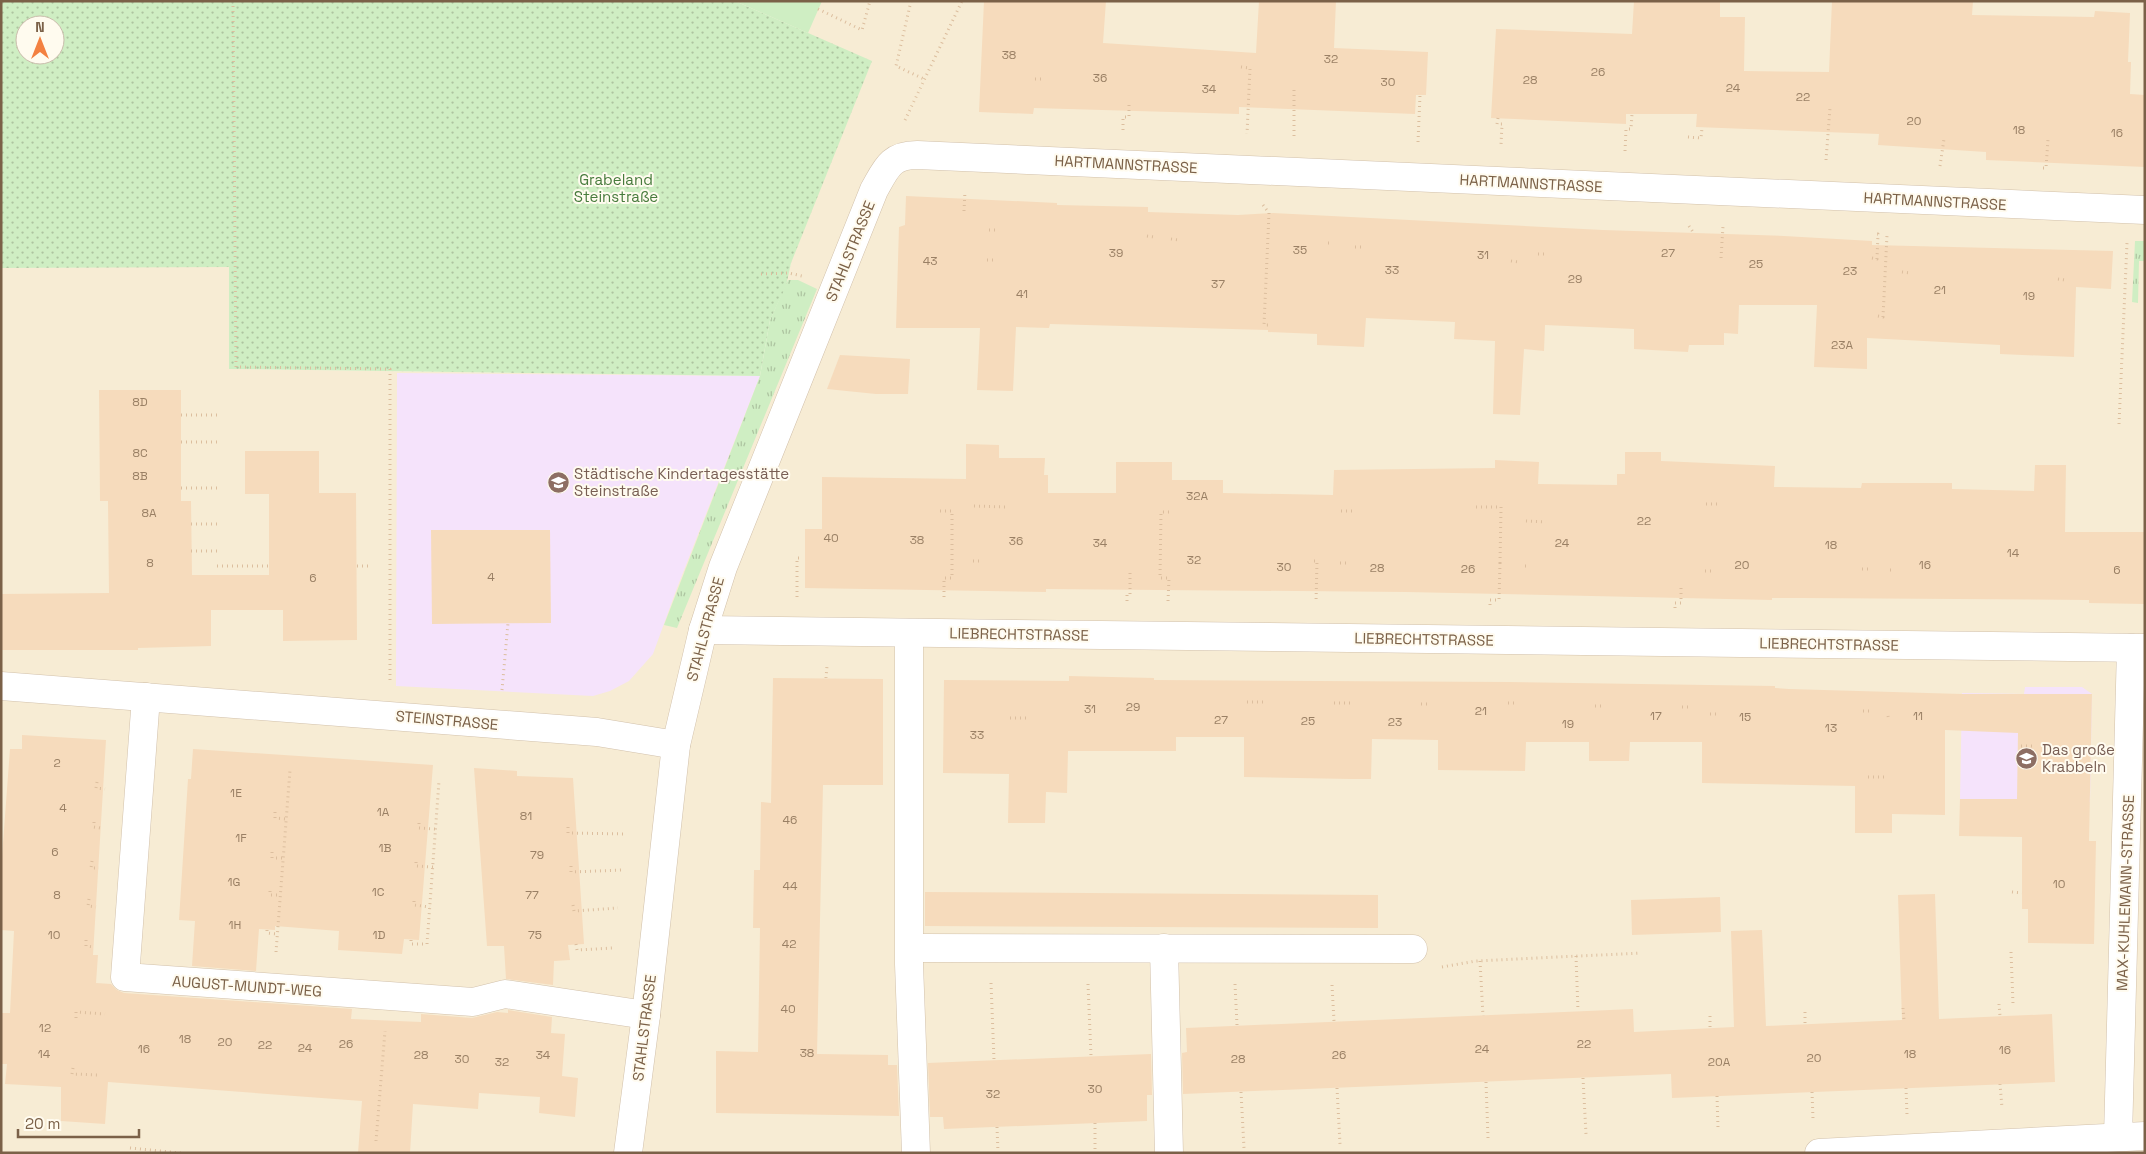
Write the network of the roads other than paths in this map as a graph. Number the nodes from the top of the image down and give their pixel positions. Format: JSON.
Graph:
{"nodes":[{"id":1,"x":917,"y":155,"type":"joint"},
{"id":2,"x":2145,"y":210,"type":"edge"},
{"id":3,"x":703,"y":630,"type":"junction"},
{"id":4,"x":909,"y":633,"type":"junction"},
{"id":5,"x":2138,"y":648,"type":"edge"},
{"id":6,"x":1,"y":686,"type":"edge"},
{"id":7,"x":146,"y":697,"type":"junction"},
{"id":8,"x":676,"y":745,"type":"junction"},
{"id":9,"x":919,"y":948,"type":"dead end"},
{"id":10,"x":1164,"y":948,"type":"junction"},
{"id":11,"x":1413,"y":949,"type":"dead end"},
{"id":12,"x":646,"y":1015,"type":"junction"},
{"id":13,"x":2145,"y":1136,"type":"edge"},
{"id":14,"x":2118,"y":1137,"type":"junction"},
{"id":15,"x":628,"y":1153,"type":"edge"},
{"id":16,"x":916,"y":1153,"type":"edge"},
{"id":17,"x":1169,"y":1153,"type":"edge"},
{"id":18,"x":1819,"y":1153,"type":"edge"}],
"edges":[{"from":1,"to":2,"type":"street","name":"HARTMANNSTRASSE"},
{"from":1,"to":3,"type":"street","name":"STAHLSTRASSE"},
{"from":3,"to":4,"type":"street","name":"LIEBRECHTSTRASSE"},
{"from":3,"to":8,"type":"street","name":"STAHLSTRASSE"},
{"from":4,"to":5,"type":"street","name":"LIEBRECHTSTRASSE"},
{"from":4,"to":16,"type":"street"},
{"from":5,"to":14,"type":"street","name":"MAX-KUHLEMANN-STRASSE"},
{"from":6,"to":7,"type":"street","name":"STEINSTRASSE"},
{"from":7,"to":8,"type":"street","name":"STEINSTRASSE"},
{"from":7,"to":12,"type":"street","name":"AUGUST-MUNDT-WEG"},
{"from":8,"to":12,"type":"street","name":"STAHLSTRASSE"},
{"from":9,"to":10,"type":"street"},
{"from":10,"to":11,"type":"street"},
{"from":10,"to":17,"type":"street"},
{"from":12,"to":15,"type":"street","name":"STAHLSTRASSE"},
{"from":13,"to":14,"type":"street"},
{"from":14,"to":18,"type":"street"}]}
